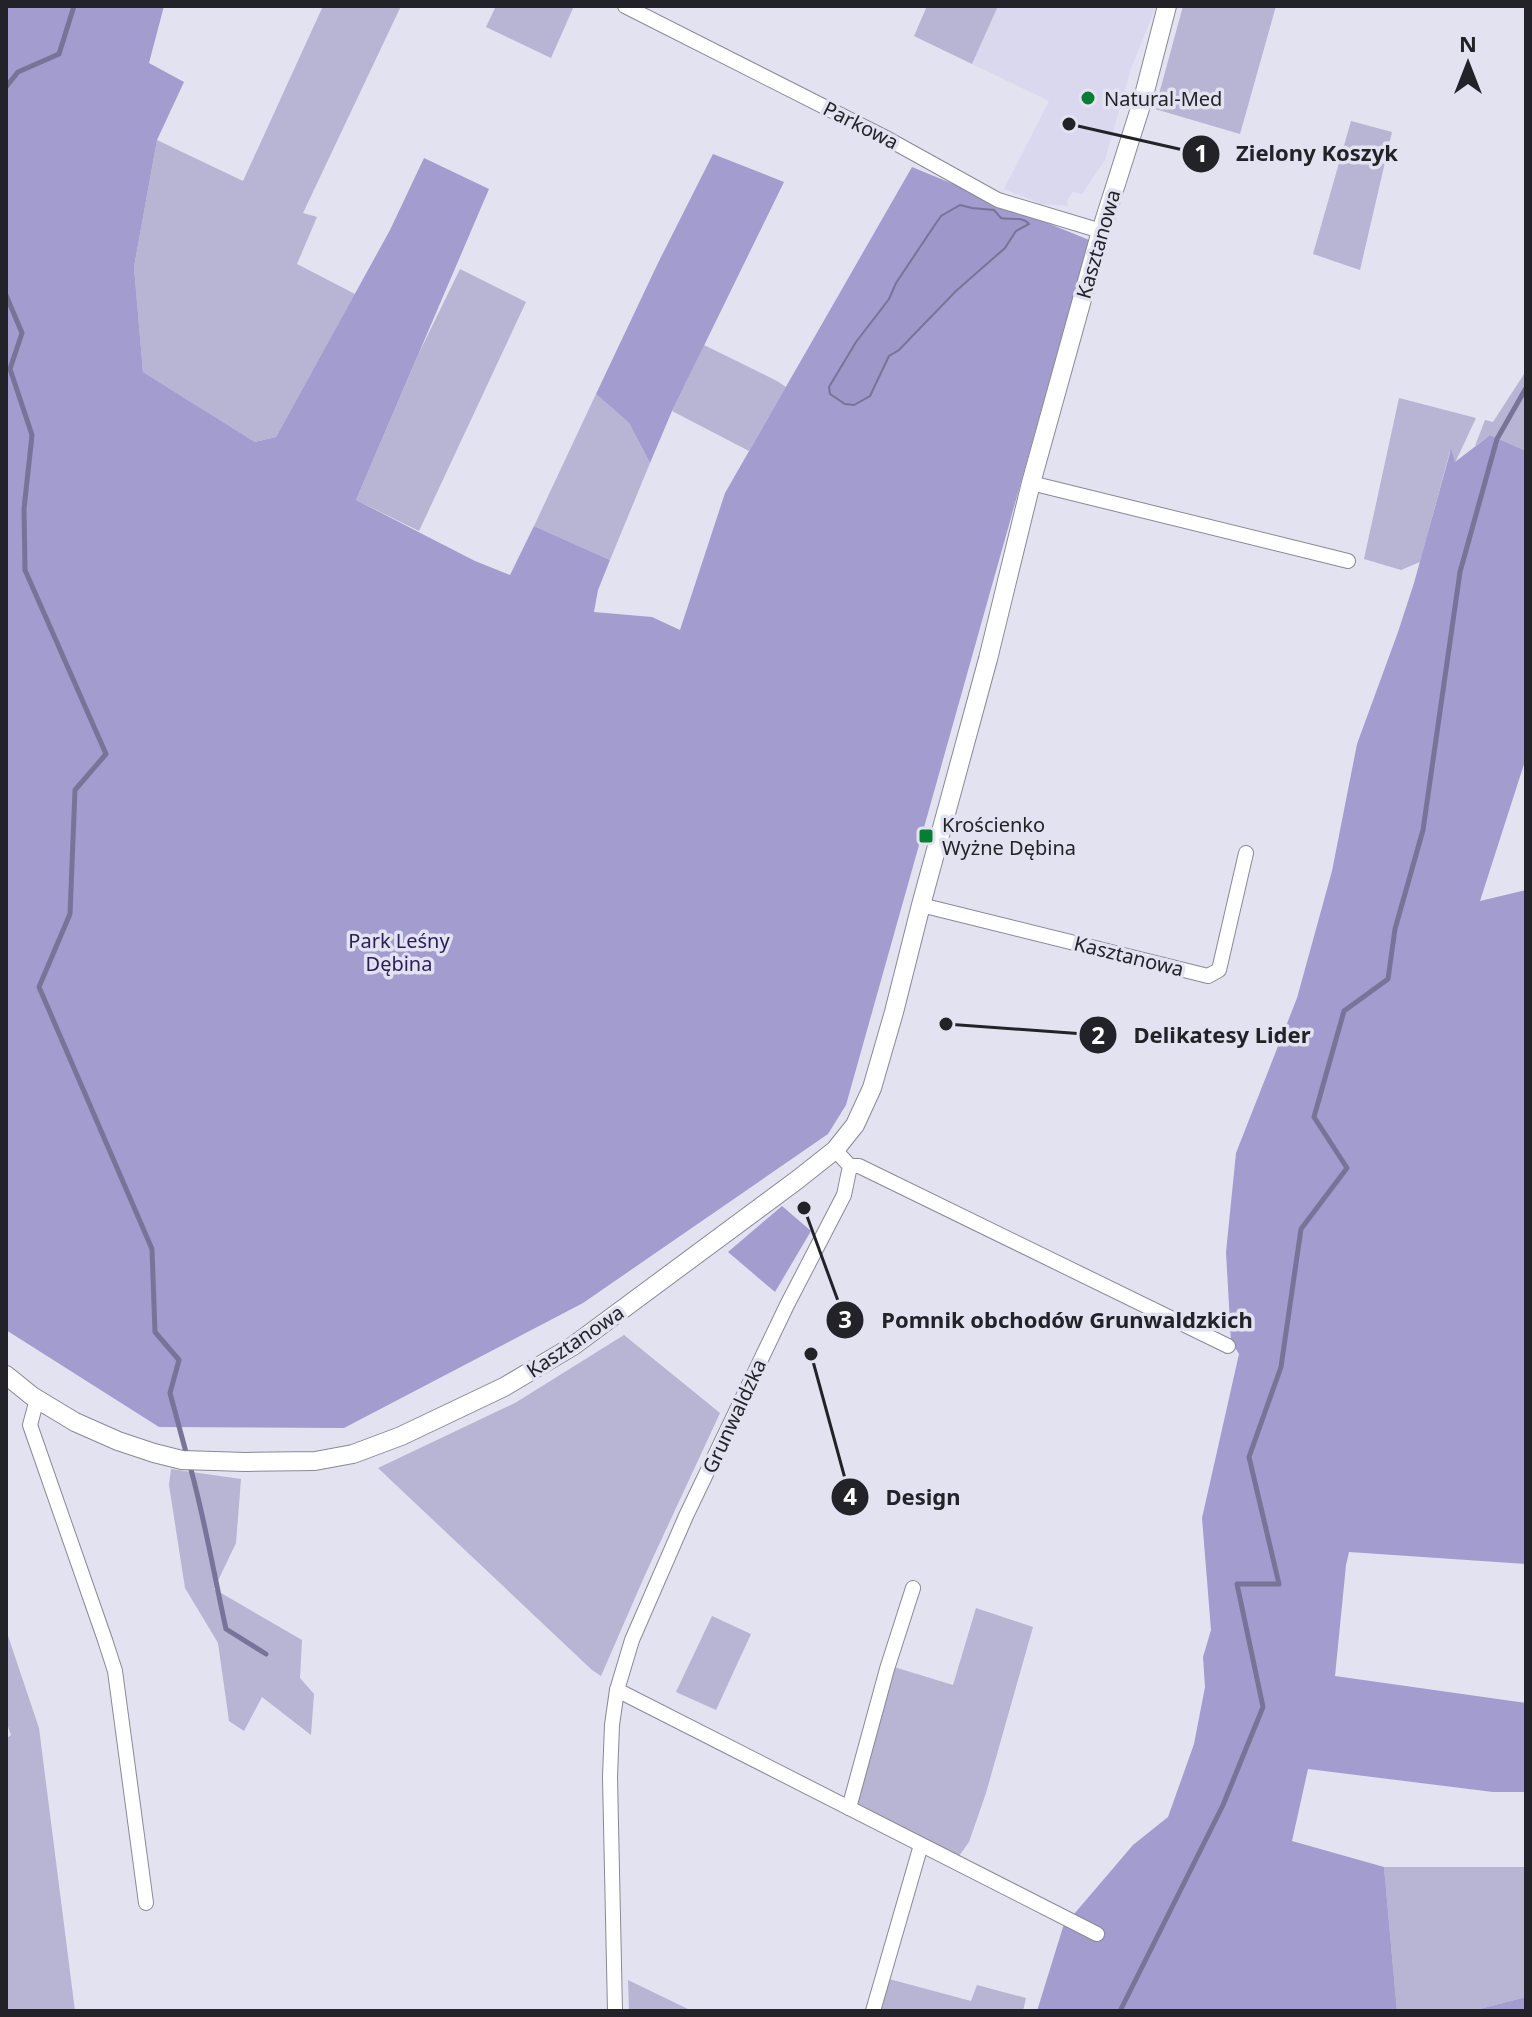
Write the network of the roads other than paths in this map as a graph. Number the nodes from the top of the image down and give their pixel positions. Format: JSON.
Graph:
{"nodes":[{"id":1,"x":625,"y":6,"type":"edge"},
{"id":2,"x":1167,"y":6,"type":"edge"},
{"id":3,"x":1101,"y":231,"type":"junction"},
{"id":4,"x":1031,"y":483,"type":"junction"},
{"id":5,"x":1348,"y":561,"type":"dead end"},
{"id":6,"x":1246,"y":853,"type":"dead end"},
{"id":7,"x":921,"y":905,"type":"junction"},
{"id":8,"x":835,"y":1150,"type":"junction"},
{"id":9,"x":850,"y":1166,"type":"junction"},
{"id":10,"x":1228,"y":1346,"type":"dead end"},
{"id":11,"x":6,"y":1375,"type":"edge"},
{"id":12,"x":34,"y":1397,"type":"junction"},
{"id":13,"x":913,"y":1588,"type":"dead end"},
{"id":14,"x":617,"y":1690,"type":"junction"},
{"id":15,"x":849,"y":1808,"type":"junction"},
{"id":16,"x":921,"y":1845,"type":"junction"},
{"id":17,"x":146,"y":1903,"type":"dead end"},
{"id":18,"x":1097,"y":1934,"type":"dead end"},
{"id":19,"x":615,"y":2011,"type":"edge"},
{"id":20,"x":873,"y":2011,"type":"edge"}],
"edges":[{"from":1,"to":3,"type":"street","name":"Parkowa"},
{"from":2,"to":3,"type":"street","name":"Kasztanowa"},
{"from":3,"to":4,"type":"street","name":"Kasztanowa"},
{"from":4,"to":5,"type":"street"},
{"from":4,"to":7,"type":"street","name":"Kasztanowa"},
{"from":6,"to":7,"type":"street","name":"Kasztanowa"},
{"from":7,"to":8,"type":"street","name":"Kasztanowa"},
{"from":8,"to":9,"type":"street"},
{"from":8,"to":12,"type":"street","name":"Kasztanowa"},
{"from":9,"to":10,"type":"street"},
{"from":9,"to":14,"type":"street","name":"Grunwaldzka"},
{"from":11,"to":12,"type":"street","name":"Kasztanowa"},
{"from":12,"to":17,"type":"street"},
{"from":13,"to":15,"type":"street"},
{"from":14,"to":15,"type":"street"},
{"from":14,"to":19,"type":"street","name":"Grunwaldzka"},
{"from":15,"to":16,"type":"street"},
{"from":16,"to":18,"type":"street"},
{"from":16,"to":20,"type":"street"}]}
